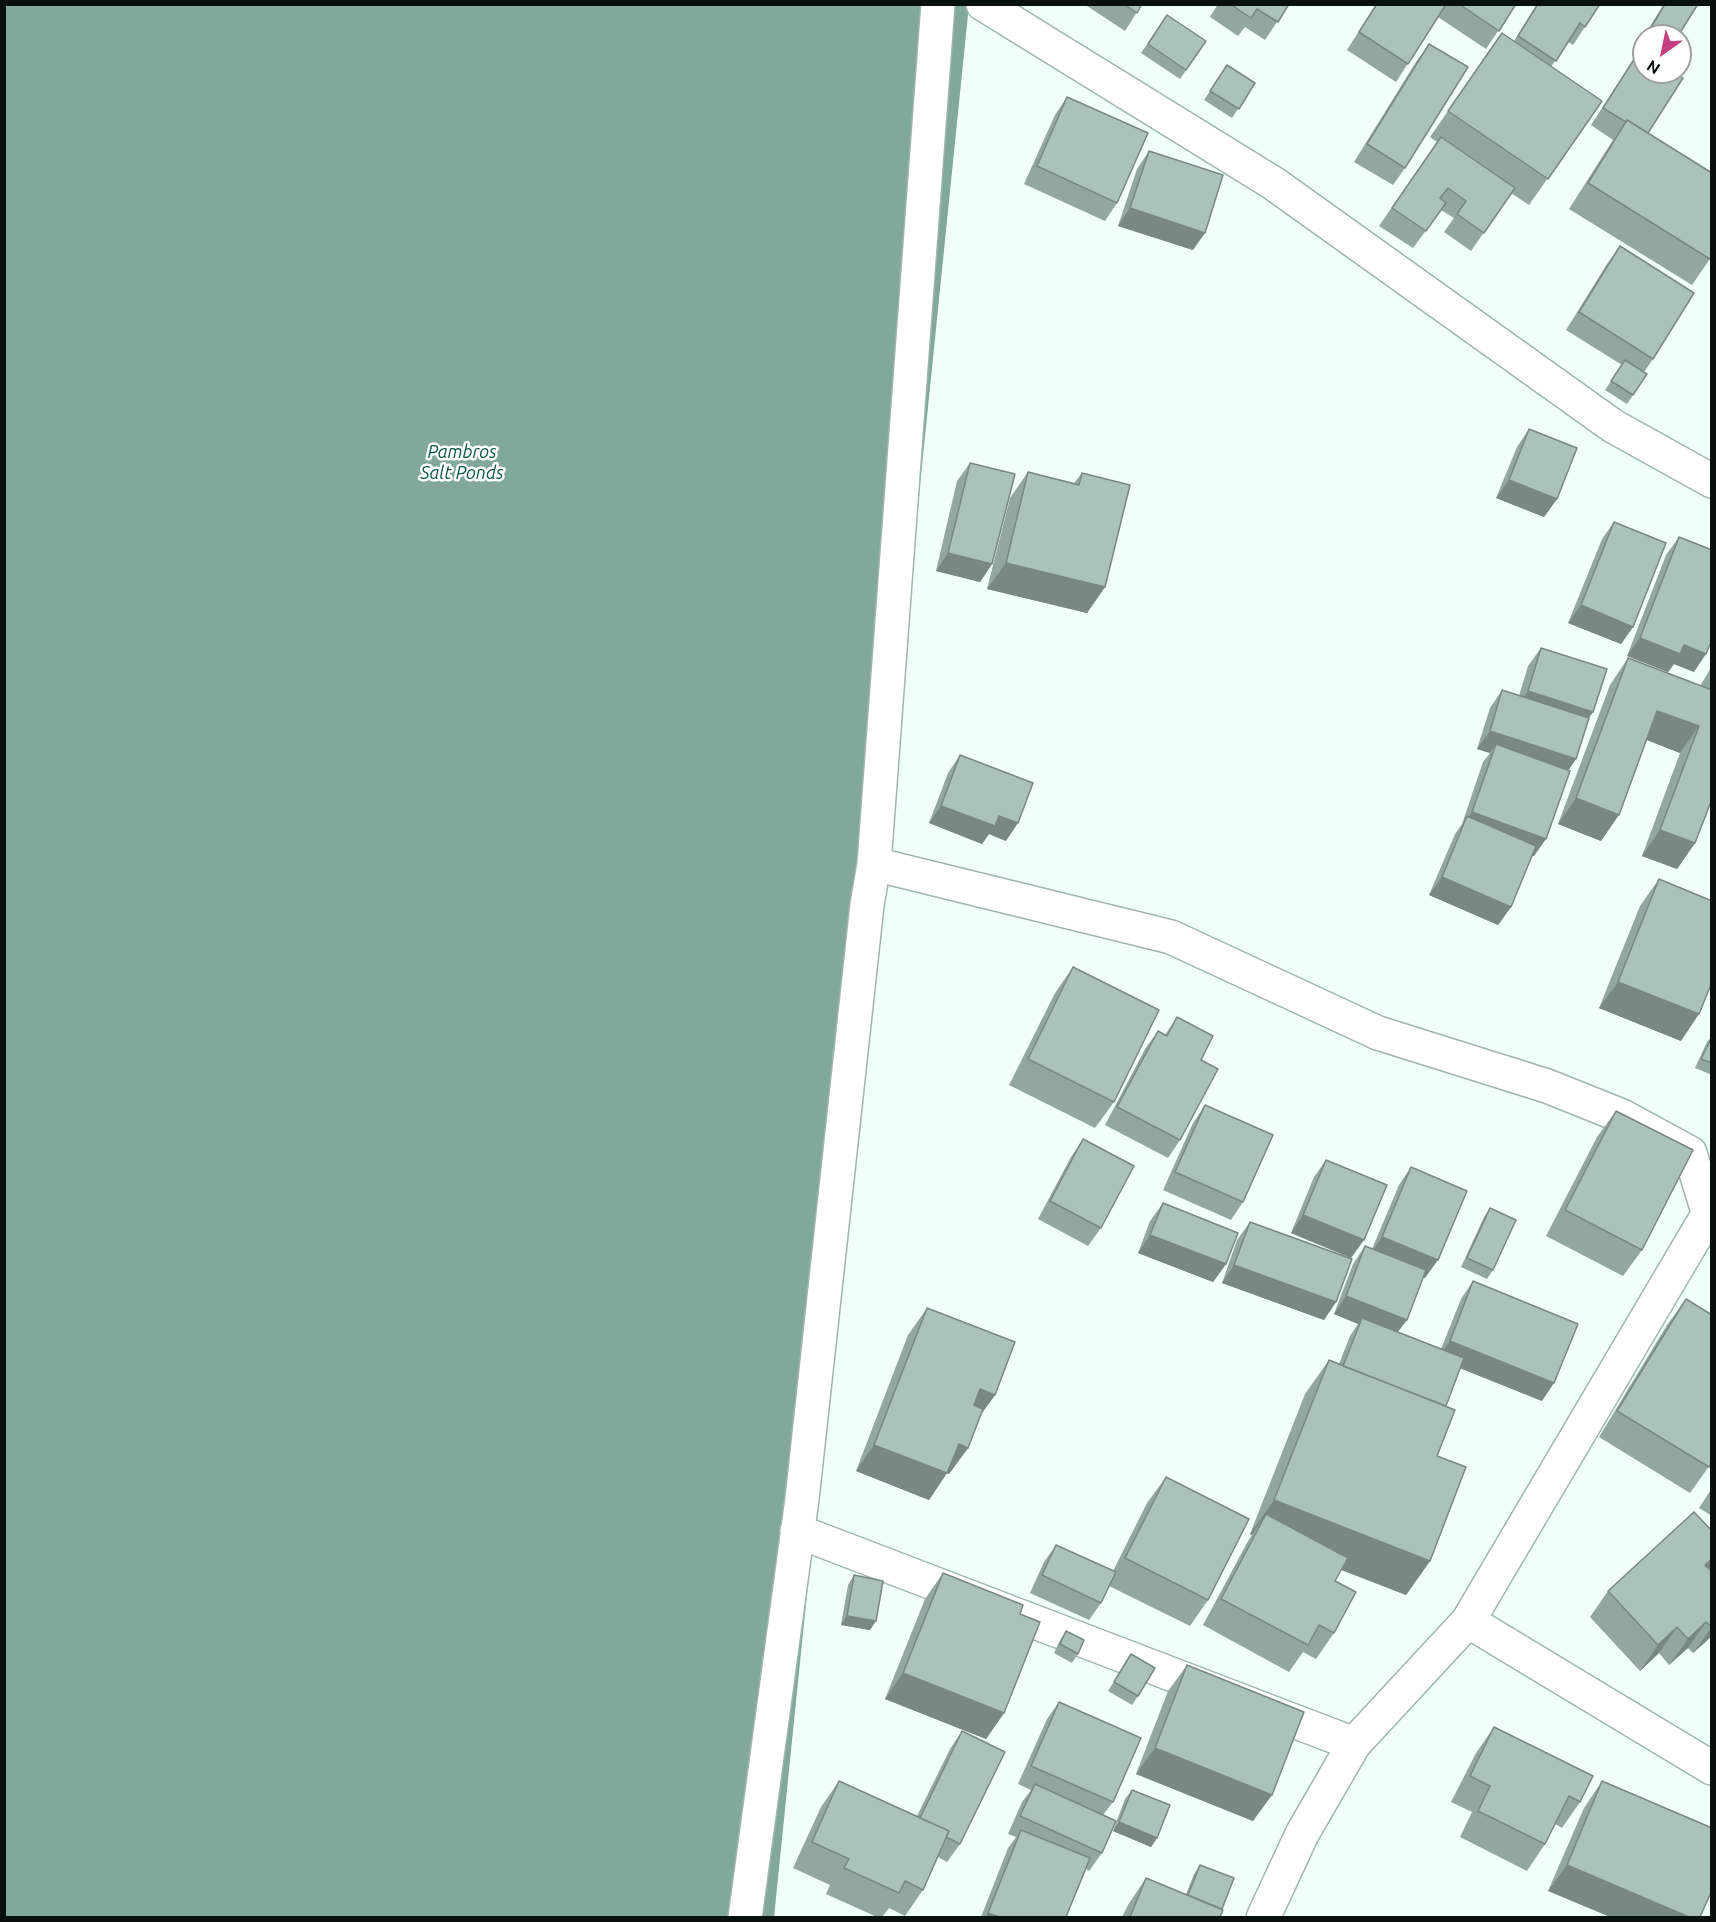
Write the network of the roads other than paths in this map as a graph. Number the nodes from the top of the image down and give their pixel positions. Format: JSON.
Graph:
{"nodes":[{"id":1,"x":938,"y":4,"type":"edge"},
{"id":2,"x":983,"y":4,"type":"edge"},
{"id":3,"x":1712,"y":481,"type":"edge"},
{"id":4,"x":874,"y":864,"type":"junction"},
{"id":5,"x":1711,"y":1213,"type":"edge"},
{"id":6,"x":797,"y":1531,"type":"junction"},
{"id":7,"x":1468,"y":1621,"type":"junction"},
{"id":8,"x":1354,"y":1744,"type":"junction"},
{"id":9,"x":1712,"y":1768,"type":"edge"},
{"id":10,"x":746,"y":1917,"type":"edge"},
{"id":11,"x":1263,"y":1917,"type":"edge"}],
"edges":[{"from":1,"to":4,"type":"street"},
{"from":2,"to":3,"type":"street"},
{"from":4,"to":5,"type":"street"},
{"from":4,"to":6,"type":"street"},
{"from":5,"to":7,"type":"street"},
{"from":6,"to":8,"type":"street"},
{"from":6,"to":10,"type":"street"},
{"from":7,"to":8,"type":"street"},
{"from":7,"to":9,"type":"street"},
{"from":8,"to":11,"type":"street"}]}
